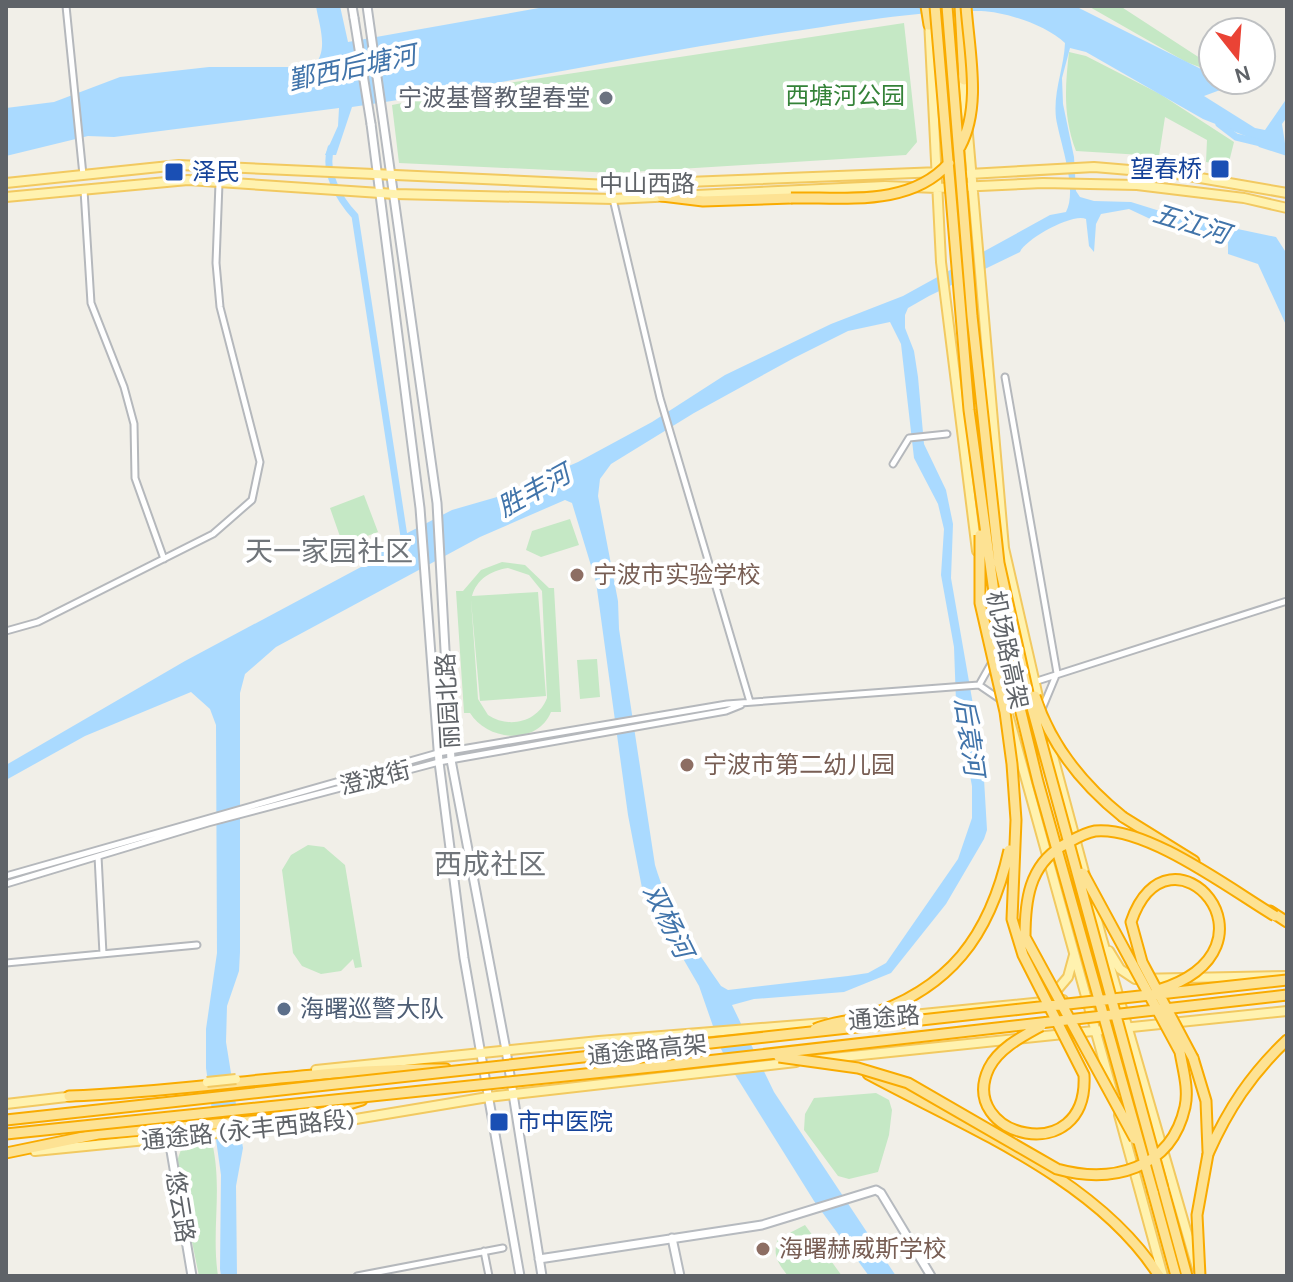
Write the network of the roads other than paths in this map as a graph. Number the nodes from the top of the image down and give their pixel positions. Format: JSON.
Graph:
{"nodes":[{"id":1,"x":66,"y":6,"type":"edge"},
{"id":2,"x":352,"y":6,"type":"edge"},
{"id":3,"x":927,"y":6,"type":"edge"},
{"id":4,"x":935,"y":6,"type":"edge"},
{"id":5,"x":947,"y":6,"type":"edge"},
{"id":6,"x":958,"y":6,"type":"edge"},
{"id":7,"x":966,"y":6,"type":"edge"},
{"id":8,"x":368,"y":10,"type":"edge"},
{"id":9,"x":930,"y":26,"type":"joint"},
{"id":10,"x":964,"y":80,"type":"joint"},
{"id":11,"x":936,"y":172,"type":"junction"},
{"id":12,"x":379,"y":173,"type":"junction"},
{"id":13,"x":393,"y":174,"type":"junction"},
{"id":14,"x":972,"y":174,"type":"junction"},
{"id":15,"x":83,"y":175,"type":"junction"},
{"id":16,"x":6,"y":183,"type":"edge"},
{"id":17,"x":219,"y":183,"type":"junction"},
{"id":18,"x":937,"y":188,"type":"junction"},
{"id":19,"x":973,"y":188,"type":"junction"},
{"id":20,"x":84,"y":190,"type":"junction"},
{"id":21,"x":382,"y":193,"type":"junction"},
{"id":22,"x":1287,"y":193,"type":"edge"},
{"id":23,"x":395,"y":194,"type":"junction"},
{"id":24,"x":662,"y":196,"type":"junction"},
{"id":25,"x":6,"y":197,"type":"edge"},
{"id":26,"x":613,"y":199,"type":"junction"},
{"id":27,"x":1287,"y":208,"type":"edge"},
{"id":28,"x":1005,"y":377,"type":"dead end"},
{"id":29,"x":947,"y":434,"type":"dead end"},
{"id":30,"x":893,"y":464,"type":"dead end"},
{"id":31,"x":980,"y":501,"type":"junction"},
{"id":32,"x":164,"y":559,"type":"junction"},
{"id":33,"x":1287,"y":601,"type":"edge"},
{"id":34,"x":6,"y":631,"type":"edge"},
{"id":35,"x":1015,"y":636,"type":"junction"},
{"id":36,"x":995,"y":658,"type":"junction"},
{"id":37,"x":1057,"y":673,"type":"junction"},
{"id":38,"x":1034,"y":682,"type":"junction"},
{"id":39,"x":978,"y":685,"type":"junction"},
{"id":40,"x":750,"y":702,"type":"junction"},
{"id":41,"x":1005,"y":702,"type":"junction"},
{"id":42,"x":1041,"y":711,"type":"junction"},
{"id":43,"x":451,"y":755,"type":"junction"},
{"id":44,"x":438,"y":757,"type":"junction"},
{"id":45,"x":1016,"y":820,"type":"junction"},
{"id":46,"x":208,"y":821,"type":"junction"},
{"id":47,"x":98,"y":856,"type":"junction"},
{"id":48,"x":1076,"y":859,"type":"junction"},
{"id":49,"x":6,"y":876,"type":"edge"},
{"id":50,"x":6,"y":884,"type":"edge"},
{"id":51,"x":1275,"y":916,"type":"junction"},
{"id":52,"x":1287,"y":922,"type":"edge"},
{"id":53,"x":1102,"y":939,"type":"junction"},
{"id":54,"x":197,"y":945,"type":"dead end"},
{"id":55,"x":1074,"y":950,"type":"junction"},
{"id":56,"x":103,"y":954,"type":"junction"},
{"id":57,"x":6,"y":963,"type":"edge"},
{"id":58,"x":1287,"y":978,"type":"edge"},
{"id":59,"x":1118,"y":995,"type":"junction"},
{"id":60,"x":1287,"y":995,"type":"edge"},
{"id":61,"x":1088,"y":998,"type":"junction"},
{"id":62,"x":1132,"y":998,"type":"junction"},
{"id":63,"x":1045,"y":1002,"type":"junction"},
{"id":64,"x":1287,"y":1011,"type":"edge"},
{"id":65,"x":1048,"y":1022,"type":"junction"},
{"id":66,"x":1128,"y":1030,"type":"junction"},
{"id":67,"x":1097,"y":1032,"type":"junction"},
{"id":68,"x":806,"y":1034,"type":"junction"},
{"id":69,"x":1287,"y":1040,"type":"edge"},
{"id":70,"x":506,"y":1050,"type":"junction"},
{"id":71,"x":480,"y":1053,"type":"junction"},
{"id":72,"x":762,"y":1060,"type":"junction"},
{"id":73,"x":858,"y":1068,"type":"junction"},
{"id":74,"x":469,"y":1069,"type":"junction"},
{"id":75,"x":513,"y":1095,"type":"junction"},
{"id":76,"x":69,"y":1096,"type":"junction"},
{"id":77,"x":373,"y":1096,"type":"junction"},
{"id":78,"x":488,"y":1097,"type":"junction"},
{"id":79,"x":6,"y":1104,"type":"edge"},
{"id":80,"x":6,"y":1120,"type":"edge"},
{"id":81,"x":6,"y":1134,"type":"edge"},
{"id":82,"x":169,"y":1139,"type":"junction"},
{"id":83,"x":1141,"y":1148,"type":"junction"},
{"id":84,"x":6,"y":1153,"type":"edge"},
{"id":85,"x":1208,"y":1154,"type":"junction"},
{"id":86,"x":672,"y":1238,"type":"junction"},
{"id":87,"x":503,"y":1248,"type":"dead end"},
{"id":88,"x":484,"y":1251,"type":"junction"},
{"id":89,"x":539,"y":1259,"type":"junction"},
{"id":90,"x":401,"y":1267,"type":"junction"},
{"id":91,"x":192,"y":1276,"type":"edge"},
{"id":92,"x":357,"y":1276,"type":"edge"},
{"id":93,"x":403,"y":1276,"type":"edge"},
{"id":94,"x":489,"y":1276,"type":"edge"},
{"id":95,"x":520,"y":1276,"type":"edge"},
{"id":96,"x":542,"y":1276,"type":"edge"},
{"id":97,"x":680,"y":1276,"type":"edge"},
{"id":98,"x":931,"y":1276,"type":"edge"},
{"id":99,"x":1161,"y":1276,"type":"edge"},
{"id":100,"x":1176,"y":1276,"type":"edge"},
{"id":101,"x":1187,"y":1276,"type":"edge"},
{"id":102,"x":1200,"y":1276,"type":"edge"}],
"edges":[{"from":1,"to":15,"type":"street"},
{"from":2,"to":12,"type":"main road","name":"丽园北路","bridge":true},
{"from":3,"to":9,"type":"highway"},
{"from":4,"to":31,"type":"highway","name":"机场路高架","bridge":true},
{"from":5,"to":35,"type":"highway","name":"机场路高架","bridge":true},
{"from":6,"to":10,"type":"highway"},
{"from":7,"to":24,"type":"highway","bridge":true},
{"from":8,"to":13,"type":"main road","name":"丽园北路"},
{"from":9,"to":11,"type":"main road"},
{"from":10,"to":14,"type":"main road"},
{"from":11,"to":13,"type":"main road","name":"中山西路"},
{"from":11,"to":14,"type":"main road","name":"中山西路"},
{"from":11,"to":18,"type":"main road"},
{"from":12,"to":13,"type":"main road","name":"中山西路"},
{"from":12,"to":15,"type":"main road","name":"中山西路"},
{"from":12,"to":21,"type":"main road","name":"丽园北路"},
{"from":13,"to":23,"type":"main road","name":"丽园北路"},
{"from":14,"to":19,"type":"main road"},
{"from":14,"to":22,"type":"main road","name":"中山西路"},
{"from":15,"to":16,"type":"main road","name":"中山西路"},
{"from":17,"to":20,"type":"main road","name":"中山西路"},
{"from":17,"to":21,"type":"main road","name":"中山西路"},
{"from":17,"to":32,"type":"street"},
{"from":18,"to":19,"type":"main road","name":"中山西路"},
{"from":18,"to":24,"type":"main road","name":"中山西路"},
{"from":18,"to":36,"type":"main road"},
{"from":19,"to":27,"type":"main road","name":"中山西路"},
{"from":19,"to":38,"type":"main road"},
{"from":20,"to":25,"type":"main road","name":"中山西路"},
{"from":20,"to":32,"type":"street"},
{"from":21,"to":23,"type":"main road","name":"中山西路"},
{"from":21,"to":44,"type":"main road","name":"丽园北路"},
{"from":23,"to":26,"type":"main road","name":"中山西路"},
{"from":23,"to":43,"type":"main road","name":"丽园北路"},
{"from":24,"to":26,"type":"main road","name":"中山西路"},
{"from":26,"to":40,"type":"street"},
{"from":28,"to":37,"type":"street"},
{"from":29,"to":30,"type":"street"},
{"from":31,"to":45,"type":"highway","bridge":true},
{"from":31,"to":83,"type":"highway","name":"机场路高架","bridge":true},
{"from":32,"to":34,"type":"street"},
{"from":33,"to":37,"type":"street"},
{"from":35,"to":48,"type":"highway","name":"机场路高架","bridge":true},
{"from":35,"to":51,"type":"highway","bridge":true},
{"from":36,"to":39,"type":"street"},
{"from":36,"to":41,"type":"main road"},
{"from":37,"to":38,"type":"street"},
{"from":37,"to":42,"type":"street"},
{"from":38,"to":42,"type":"main road"},
{"from":39,"to":40,"type":"street","name":"澄波街"},
{"from":39,"to":41,"type":"street"},
{"from":40,"to":43,"type":"street","name":"澄波街"},
{"from":41,"to":55,"type":"main road"},
{"from":42,"to":53,"type":"main road"},
{"from":43,"to":44,"type":"street","name":"澄波街"},
{"from":43,"to":70,"type":"main road","name":"丽园北路"},
{"from":44,"to":46,"type":"street","name":"澄波街"},
{"from":44,"to":71,"type":"main road","name":"丽园北路"},
{"from":45,"to":65,"type":"highway","bridge":true},
{"from":45,"to":68,"type":"highway","bridge":true},
{"from":46,"to":47,"type":"street","name":"澄波街"},
{"from":46,"to":49,"type":"street","name":"澄波街"},
{"from":47,"to":50,"type":"street","name":"澄波街"},
{"from":47,"to":56,"type":"street"},
{"from":48,"to":73,"type":"highway","bridge":true},
{"from":48,"to":101,"type":"highway","name":"机场路高架","bridge":true},
{"from":51,"to":52,"type":"highway"},
{"from":51,"to":83,"type":"highway","bridge":true},
{"from":53,"to":58,"type":"main road"},
{"from":53,"to":59,"type":"main road"},
{"from":54,"to":56,"type":"street"},
{"from":55,"to":61,"type":"main road"},
{"from":55,"to":63,"type":"main road"},
{"from":56,"to":57,"type":"street"},
{"from":58,"to":59,"type":"main road","name":"通途路"},
{"from":58,"to":62,"type":"highway","name":"通途路高架","bridge":true},
{"from":59,"to":61,"type":"main road","name":"通途路"},
{"from":59,"to":66,"type":"main road"},
{"from":60,"to":65,"type":"highway","name":"通途路高架","bridge":true},
{"from":61,"to":63,"type":"main road","name":"通途路"},
{"from":61,"to":67,"type":"main road"},
{"from":62,"to":68,"type":"highway","name":"通途路高架","bridge":true},
{"from":62,"to":85,"type":"highway","bridge":true},
{"from":63,"to":70,"type":"main road","name":"通途路"},
{"from":64,"to":66,"type":"main road","name":"通途路"},
{"from":65,"to":72,"type":"highway","name":"通途路高架","bridge":true},
{"from":66,"to":67,"type":"main road","name":"通途路"},
{"from":66,"to":102,"type":"main road"},
{"from":67,"to":72,"type":"main road","name":"通途路"},
{"from":67,"to":99,"type":"main road"},
{"from":68,"to":74,"type":"highway","name":"通途路高架","bridge":true},
{"from":69,"to":85,"type":"highway"},
{"from":70,"to":71,"type":"main road","name":"通途路"},
{"from":70,"to":75,"type":"main road","name":"丽园北路"},
{"from":71,"to":76,"type":"main road","bridge":true},
{"from":71,"to":78,"type":"main road","name":"丽园北路"},
{"from":72,"to":73,"type":"highway","bridge":true},
{"from":72,"to":75,"type":"main road","name":"通途路"},
{"from":72,"to":77,"type":"highway","name":"通途路高架","bridge":true},
{"from":73,"to":99,"type":"highway","bridge":true},
{"from":74,"to":76,"type":"highway","bridge":true},
{"from":74,"to":80,"type":"highway","name":"通途路高架","bridge":true},
{"from":75,"to":78,"type":"main road","name":"通途路"},
{"from":75,"to":89,"type":"main road","name":"丽园北路"},
{"from":76,"to":79,"type":"main road"},
{"from":77,"to":81,"type":"highway","name":"通途路高架","bridge":true},
{"from":77,"to":84,"type":"highway","bridge":true},
{"from":78,"to":82,"type":"main road","name":"通途路 (永丰西路段)"},
{"from":78,"to":95,"type":"main road","name":"丽园北路"},
{"from":82,"to":84,"type":"main road","name":"通途路 (永丰西路段)"},
{"from":82,"to":91,"type":"main road","name":"悠云路"},
{"from":83,"to":100,"type":"highway","name":"机场路高架","bridge":true},
{"from":85,"to":102,"type":"highway","bridge":true},
{"from":86,"to":89,"type":"main road"},
{"from":86,"to":97,"type":"main road"},
{"from":86,"to":98,"type":"main road"},
{"from":87,"to":88,"type":"street"},
{"from":88,"to":90,"type":"street"},
{"from":88,"to":94,"type":"street"},
{"from":89,"to":96,"type":"main road","name":"丽园北路"},
{"from":90,"to":92,"type":"street"},
{"from":90,"to":93,"type":"street"}]}
